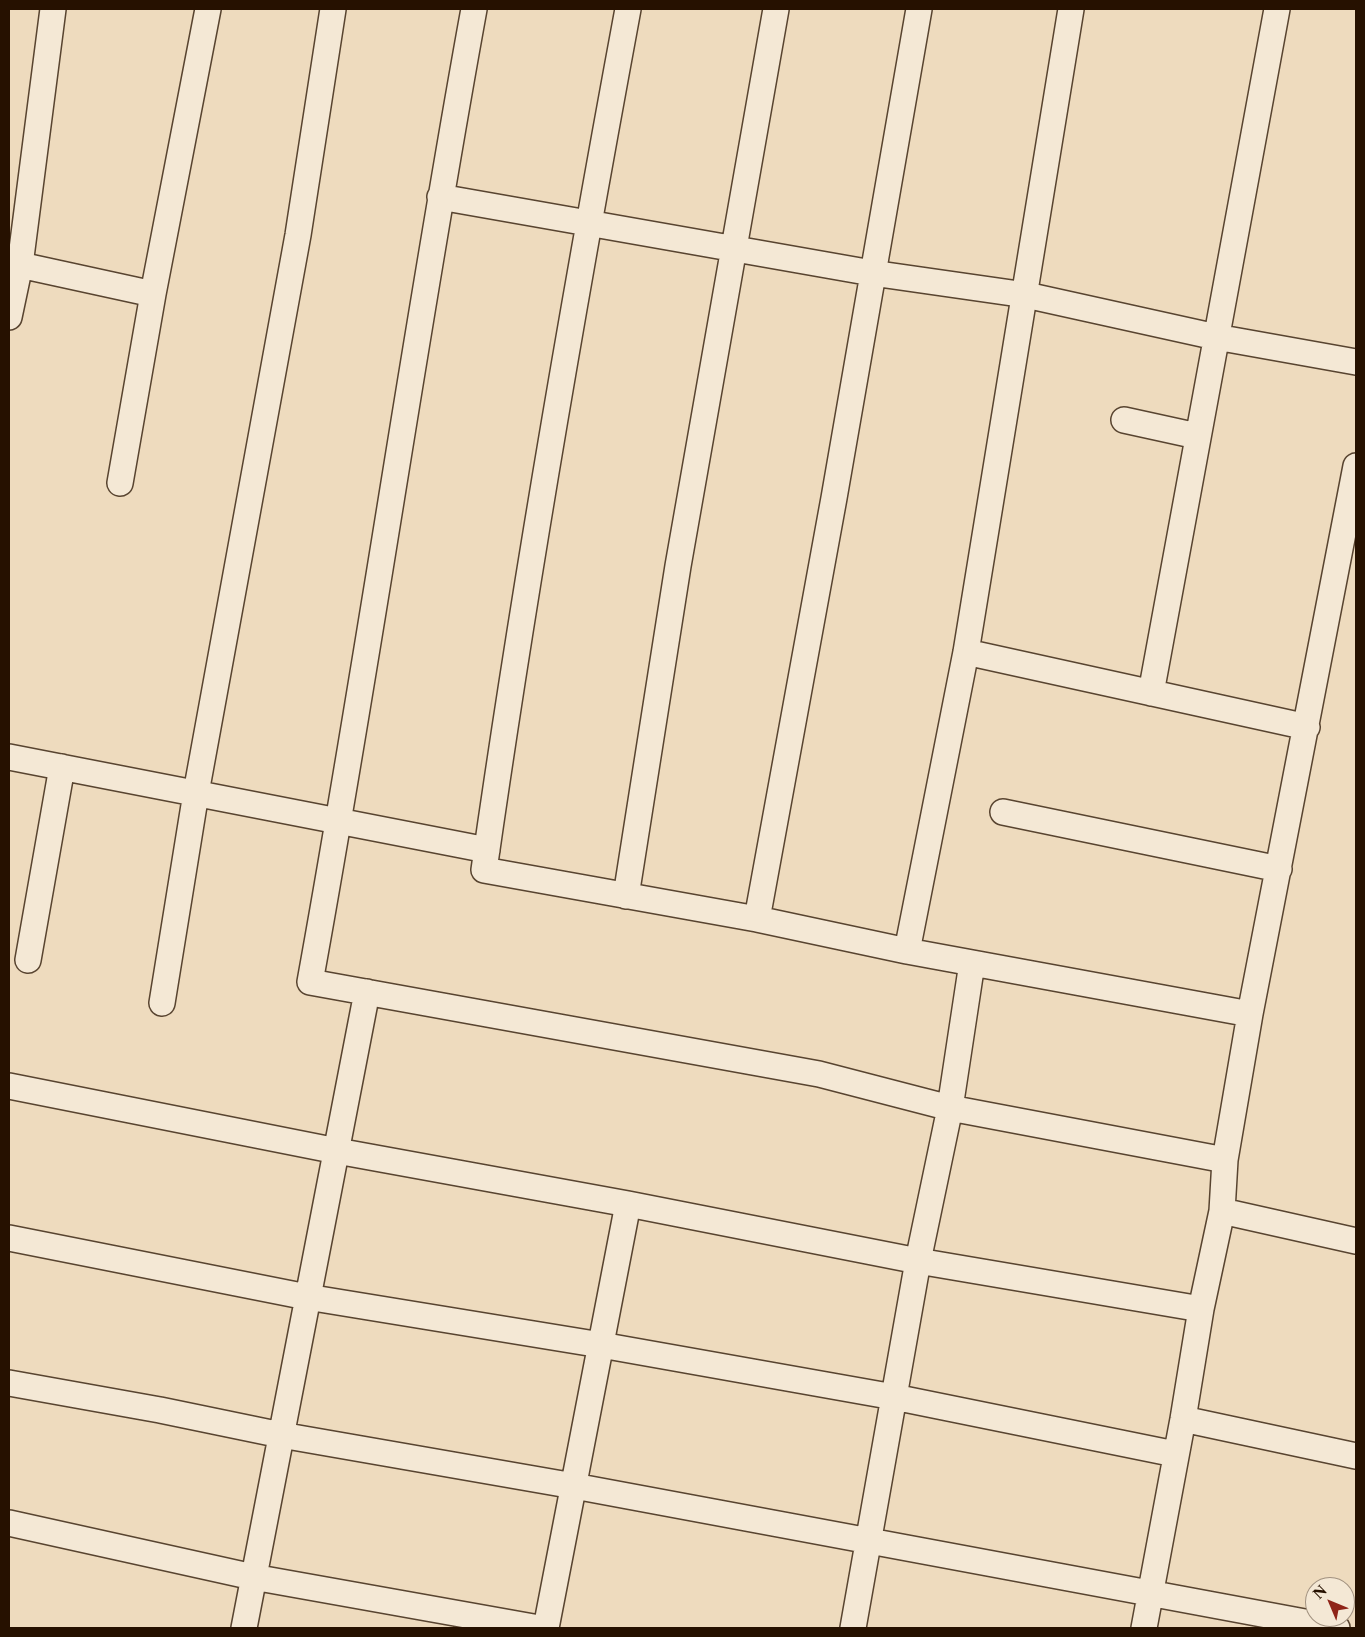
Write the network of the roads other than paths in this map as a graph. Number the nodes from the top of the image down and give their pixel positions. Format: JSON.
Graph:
{"nodes":[{"id":1,"x":53,"y":9,"type":"edge"},
{"id":2,"x":208,"y":9,"type":"edge"},
{"id":3,"x":333,"y":9,"type":"edge"},
{"id":4,"x":474,"y":9,"type":"edge"},
{"id":5,"x":628,"y":9,"type":"edge"},
{"id":6,"x":776,"y":9,"type":"edge"},
{"id":7,"x":919,"y":9,"type":"edge"},
{"id":8,"x":1071,"y":9,"type":"edge"},
{"id":9,"x":1277,"y":9,"type":"edge"},
{"id":10,"x":440,"y":197,"type":"junction"},
{"id":11,"x":588,"y":223,"type":"junction"},
{"id":12,"x":732,"y":248,"type":"junction"},
{"id":13,"x":20,"y":265,"type":"junction"},
{"id":14,"x":872,"y":273,"type":"junction"},
{"id":15,"x":153,"y":294,"type":"junction"},
{"id":16,"x":1026,"y":295,"type":"junction"},
{"id":17,"x":9,"y":317,"type":"edge"},
{"id":18,"x":1216,"y":337,"type":"junction"},
{"id":19,"x":1356,"y":362,"type":"edge"},
{"id":20,"x":1124,"y":420,"type":"dead end"},
{"id":21,"x":1197,"y":436,"type":"junction"},
{"id":22,"x":1356,"y":466,"type":"edge"},
{"id":23,"x":120,"y":483,"type":"dead end"},
{"id":24,"x":966,"y":652,"type":"junction"},
{"id":25,"x":1151,"y":693,"type":"junction"},
{"id":26,"x":1307,"y":727,"type":"junction"},
{"id":27,"x":9,"y":757,"type":"edge"},
{"id":28,"x":62,"y":767,"type":"junction"},
{"id":29,"x":196,"y":793,"type":"junction"},
{"id":30,"x":1004,"y":812,"type":"dead end"},
{"id":31,"x":339,"y":821,"type":"junction"},
{"id":32,"x":487,"y":850,"type":"junction"},
{"id":33,"x":1279,"y":869,"type":"junction"},
{"id":34,"x":626,"y":896,"type":"junction"},
{"id":35,"x":757,"y":918,"type":"junction"},
{"id":36,"x":907,"y":951,"type":"junction"},
{"id":37,"x":28,"y":960,"type":"dead end"},
{"id":38,"x":972,"y":963,"type":"junction"},
{"id":39,"x":367,"y":992,"type":"junction"},
{"id":40,"x":162,"y":1003,"type":"dead end"},
{"id":41,"x":1250,"y":1014,"type":"junction"},
{"id":42,"x":9,"y":1086,"type":"edge"},
{"id":43,"x":950,"y":1108,"type":"junction"},
{"id":44,"x":337,"y":1151,"type":"junction"},
{"id":45,"x":1225,"y":1160,"type":"junction"},
{"id":46,"x":628,"y":1204,"type":"junction"},
{"id":47,"x":1222,"y":1211,"type":"junction"},
{"id":48,"x":9,"y":1238,"type":"edge"},
{"id":49,"x":1356,"y":1241,"type":"edge"},
{"id":50,"x":918,"y":1261,"type":"junction"},
{"id":51,"x":307,"y":1297,"type":"junction"},
{"id":52,"x":1201,"y":1309,"type":"junction"},
{"id":53,"x":601,"y":1345,"type":"junction"},
{"id":54,"x":9,"y":1383,"type":"edge"},
{"id":55,"x":894,"y":1397,"type":"junction"},
{"id":56,"x":1183,"y":1419,"type":"junction"},
{"id":57,"x":281,"y":1434,"type":"junction"},
{"id":58,"x":1175,"y":1454,"type":"junction"},
{"id":59,"x":1356,"y":1456,"type":"edge"},
{"id":60,"x":574,"y":1486,"type":"junction"},
{"id":61,"x":9,"y":1523,"type":"edge"},
{"id":62,"x":869,"y":1541,"type":"junction"},
{"id":63,"x":253,"y":1577,"type":"junction"},
{"id":64,"x":1149,"y":1594,"type":"junction"},
{"id":65,"x":244,"y":1628,"type":"edge"},
{"id":66,"x":538,"y":1628,"type":"edge"},
{"id":67,"x":546,"y":1628,"type":"edge"},
{"id":68,"x":853,"y":1628,"type":"edge"},
{"id":69,"x":1144,"y":1628,"type":"edge"},
{"id":70,"x":1337,"y":1628,"type":"edge"}],
"edges":[{"from":1,"to":13,"type":"street"},
{"from":2,"to":15,"type":"street"},
{"from":3,"to":29,"type":"street"},
{"from":4,"to":10,"type":"street"},
{"from":5,"to":11,"type":"street"},
{"from":6,"to":12,"type":"street"},
{"from":7,"to":14,"type":"street"},
{"from":8,"to":16,"type":"street"},
{"from":9,"to":18,"type":"street"},
{"from":10,"to":11,"type":"street"},
{"from":10,"to":31,"type":"street"},
{"from":11,"to":12,"type":"street"},
{"from":11,"to":32,"type":"street"},
{"from":12,"to":14,"type":"street"},
{"from":12,"to":34,"type":"street"},
{"from":13,"to":15,"type":"street"},
{"from":13,"to":17,"type":"street"},
{"from":14,"to":16,"type":"street"},
{"from":14,"to":35,"type":"street"},
{"from":15,"to":23,"type":"street"},
{"from":16,"to":18,"type":"street"},
{"from":16,"to":24,"type":"street"},
{"from":18,"to":19,"type":"street"},
{"from":18,"to":21,"type":"street"},
{"from":20,"to":21,"type":"street"},
{"from":21,"to":25,"type":"street"},
{"from":22,"to":26,"type":"street"},
{"from":24,"to":25,"type":"street"},
{"from":24,"to":36,"type":"street"},
{"from":25,"to":26,"type":"street"},
{"from":26,"to":33,"type":"street"},
{"from":27,"to":28,"type":"street"},
{"from":28,"to":29,"type":"street"},
{"from":28,"to":37,"type":"street"},
{"from":29,"to":31,"type":"street"},
{"from":29,"to":40,"type":"street"},
{"from":30,"to":33,"type":"street"},
{"from":31,"to":32,"type":"street"},
{"from":31,"to":39,"type":"street"},
{"from":32,"to":34,"type":"street"},
{"from":33,"to":41,"type":"street"},
{"from":34,"to":35,"type":"street"},
{"from":35,"to":36,"type":"street"},
{"from":36,"to":38,"type":"street"},
{"from":38,"to":41,"type":"street"},
{"from":38,"to":43,"type":"street"},
{"from":39,"to":43,"type":"street"},
{"from":39,"to":44,"type":"street"},
{"from":41,"to":45,"type":"street"},
{"from":42,"to":44,"type":"street"},
{"from":43,"to":45,"type":"street"},
{"from":43,"to":50,"type":"street"},
{"from":44,"to":46,"type":"street"},
{"from":44,"to":51,"type":"street"},
{"from":45,"to":47,"type":"street"},
{"from":46,"to":50,"type":"street"},
{"from":46,"to":53,"type":"street"},
{"from":47,"to":49,"type":"street"},
{"from":47,"to":52,"type":"street"},
{"from":48,"to":51,"type":"street"},
{"from":50,"to":52,"type":"street"},
{"from":50,"to":55,"type":"street"},
{"from":51,"to":53,"type":"street"},
{"from":51,"to":57,"type":"street"},
{"from":52,"to":56,"type":"street"},
{"from":53,"to":55,"type":"street"},
{"from":53,"to":60,"type":"street"},
{"from":54,"to":57,"type":"street"},
{"from":55,"to":58,"type":"street"},
{"from":55,"to":62,"type":"street"},
{"from":56,"to":58,"type":"street"},
{"from":56,"to":59,"type":"street"},
{"from":57,"to":60,"type":"street"},
{"from":57,"to":63,"type":"street"},
{"from":58,"to":64,"type":"street"},
{"from":60,"to":62,"type":"street"},
{"from":60,"to":67,"type":"street"},
{"from":61,"to":63,"type":"street"},
{"from":62,"to":64,"type":"street"},
{"from":62,"to":68,"type":"street"},
{"from":63,"to":65,"type":"street"},
{"from":63,"to":66,"type":"street"},
{"from":64,"to":69,"type":"street"},
{"from":64,"to":70,"type":"street"}]}
